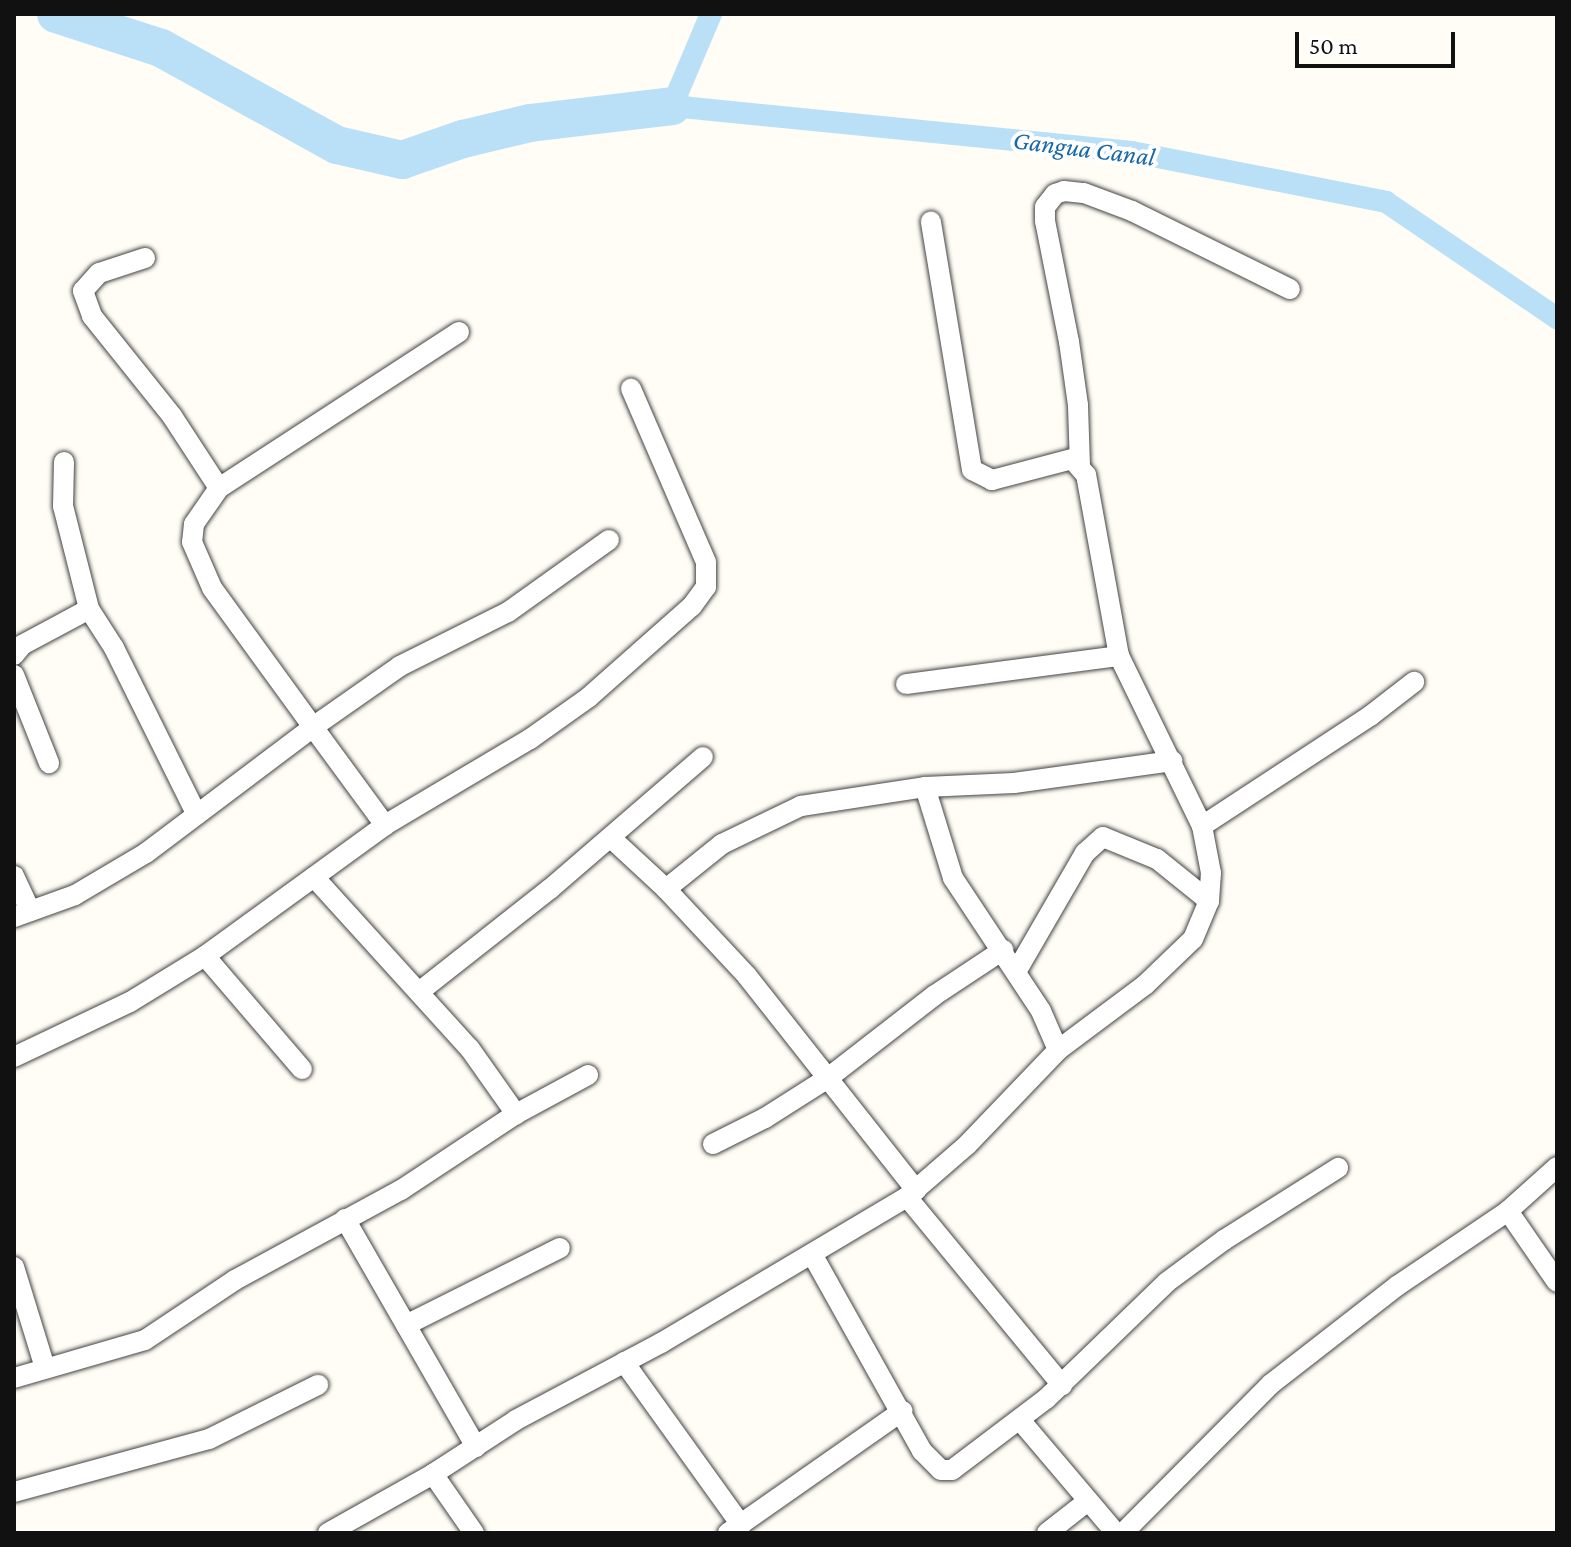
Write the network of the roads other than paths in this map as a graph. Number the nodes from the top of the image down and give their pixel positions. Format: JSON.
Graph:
{"nodes":[{"id":1,"x":931,"y":221,"type":"dead end"},
{"id":2,"x":145,"y":258,"type":"dead end"},
{"id":3,"x":1290,"y":289,"type":"dead end"},
{"id":4,"x":459,"y":332,"type":"dead end"},
{"id":5,"x":631,"y":389,"type":"dead end"},
{"id":6,"x":64,"y":462,"type":"dead end"},
{"id":7,"x":1080,"y":466,"type":"junction"},
{"id":8,"x":219,"y":488,"type":"junction"},
{"id":9,"x":609,"y":540,"type":"dead end"},
{"id":10,"x":89,"y":609,"type":"junction"},
{"id":11,"x":14,"y":655,"type":"edge"},
{"id":12,"x":1119,"y":656,"type":"junction"},
{"id":13,"x":14,"y":675,"type":"edge"},
{"id":14,"x":1414,"y":682,"type":"dead end"},
{"id":15,"x":906,"y":684,"type":"dead end"},
{"id":16,"x":313,"y":727,"type":"junction"},
{"id":17,"x":703,"y":757,"type":"dead end"},
{"id":18,"x":1172,"y":761,"type":"junction"},
{"id":19,"x":49,"y":763,"type":"dead end"},
{"id":20,"x":925,"y":787,"type":"junction"},
{"id":21,"x":197,"y":815,"type":"junction"},
{"id":22,"x":385,"y":825,"type":"junction"},
{"id":23,"x":1202,"y":826,"type":"junction"},
{"id":24,"x":611,"y":838,"type":"junction"},
{"id":25,"x":14,"y":876,"type":"edge"},
{"id":26,"x":314,"y":877,"type":"junction"},
{"id":27,"x":666,"y":889,"type":"junction"},
{"id":28,"x":1209,"y":901,"type":"junction"},
{"id":29,"x":22,"y":914,"type":"edge"},
{"id":30,"x":1003,"y":950,"type":"junction"},
{"id":31,"x":205,"y":956,"type":"junction"},
{"id":32,"x":1016,"y":972,"type":"junction"},
{"id":33,"x":419,"y":992,"type":"junction"},
{"id":34,"x":1058,"y":1050,"type":"junction"},
{"id":35,"x":14,"y":1057,"type":"edge"},
{"id":36,"x":302,"y":1069,"type":"dead end"},
{"id":37,"x":588,"y":1075,"type":"dead end"},
{"id":38,"x":828,"y":1078,"type":"junction"},
{"id":39,"x":516,"y":1114,"type":"junction"},
{"id":40,"x":713,"y":1144,"type":"dead end"},
{"id":41,"x":1557,"y":1167,"type":"edge"},
{"id":42,"x":1338,"y":1168,"type":"dead end"},
{"id":43,"x":911,"y":1193,"type":"junction"},
{"id":44,"x":1508,"y":1211,"type":"junction"},
{"id":45,"x":345,"y":1219,"type":"junction"},
{"id":46,"x":560,"y":1248,"type":"dead end"},
{"id":47,"x":812,"y":1254,"type":"junction"},
{"id":48,"x":14,"y":1267,"type":"edge"},
{"id":49,"x":1557,"y":1282,"type":"edge"},
{"id":50,"x":406,"y":1325,"type":"junction"},
{"id":51,"x":624,"y":1362,"type":"junction"},
{"id":52,"x":45,"y":1368,"type":"junction"},
{"id":53,"x":14,"y":1378,"type":"edge"},
{"id":54,"x":318,"y":1385,"type":"dead end"},
{"id":55,"x":1062,"y":1385,"type":"junction"},
{"id":56,"x":902,"y":1411,"type":"junction"},
{"id":57,"x":1020,"y":1420,"type":"junction"},
{"id":58,"x":476,"y":1447,"type":"junction"},
{"id":59,"x":433,"y":1474,"type":"junction"},
{"id":60,"x":14,"y":1492,"type":"edge"},
{"id":61,"x":1088,"y":1501,"type":"junction"},
{"id":62,"x":734,"y":1529,"type":"edge"},
{"id":63,"x":328,"y":1533,"type":"edge"},
{"id":64,"x":474,"y":1533,"type":"edge"},
{"id":65,"x":1047,"y":1533,"type":"edge"},
{"id":66,"x":1116,"y":1533,"type":"edge"},
{"id":67,"x":1123,"y":1533,"type":"edge"}],
"edges":[{"from":1,"to":7,"type":"street"},
{"from":2,"to":8,"type":"street"},
{"from":3,"to":7,"type":"street"},
{"from":4,"to":8,"type":"street"},
{"from":5,"to":22,"type":"street"},
{"from":6,"to":10,"type":"street"},
{"from":7,"to":12,"type":"street"},
{"from":8,"to":16,"type":"street"},
{"from":9,"to":16,"type":"street"},
{"from":10,"to":11,"type":"street"},
{"from":10,"to":21,"type":"street"},
{"from":12,"to":15,"type":"street"},
{"from":12,"to":18,"type":"street"},
{"from":13,"to":19,"type":"street"},
{"from":14,"to":23,"type":"street"},
{"from":16,"to":21,"type":"street"},
{"from":16,"to":22,"type":"street"},
{"from":17,"to":24,"type":"street"},
{"from":18,"to":20,"type":"street"},
{"from":18,"to":23,"type":"street"},
{"from":20,"to":27,"type":"street"},
{"from":20,"to":30,"type":"street"},
{"from":21,"to":29,"type":"street"},
{"from":22,"to":26,"type":"street"},
{"from":23,"to":28,"type":"street"},
{"from":24,"to":27,"type":"street"},
{"from":24,"to":33,"type":"street"},
{"from":25,"to":29,"type":"street"},
{"from":26,"to":31,"type":"street"},
{"from":26,"to":33,"type":"street"},
{"from":27,"to":38,"type":"street"},
{"from":28,"to":32,"type":"street"},
{"from":28,"to":34,"type":"street"},
{"from":30,"to":32,"type":"street"},
{"from":30,"to":38,"type":"street"},
{"from":31,"to":35,"type":"street"},
{"from":31,"to":36,"type":"street"},
{"from":32,"to":34,"type":"street"},
{"from":33,"to":39,"type":"street"},
{"from":34,"to":43,"type":"street"},
{"from":37,"to":39,"type":"street"},
{"from":38,"to":40,"type":"street"},
{"from":38,"to":43,"type":"street"},
{"from":39,"to":45,"type":"street"},
{"from":41,"to":44,"type":"street"},
{"from":42,"to":55,"type":"street"},
{"from":43,"to":47,"type":"street"},
{"from":43,"to":55,"type":"street"},
{"from":44,"to":49,"type":"street"},
{"from":44,"to":67,"type":"street"},
{"from":45,"to":50,"type":"street"},
{"from":45,"to":52,"type":"street"},
{"from":46,"to":50,"type":"street"},
{"from":47,"to":51,"type":"street"},
{"from":47,"to":56,"type":"street"},
{"from":48,"to":52,"type":"street"},
{"from":50,"to":58,"type":"street"},
{"from":51,"to":58,"type":"street"},
{"from":51,"to":62,"type":"street"},
{"from":52,"to":53,"type":"street"},
{"from":54,"to":60,"type":"street"},
{"from":55,"to":57,"type":"street"},
{"from":56,"to":57,"type":"street"},
{"from":56,"to":62,"type":"street"},
{"from":57,"to":61,"type":"street"},
{"from":58,"to":59,"type":"street"},
{"from":59,"to":63,"type":"street"},
{"from":59,"to":64,"type":"street"},
{"from":61,"to":65,"type":"street"},
{"from":61,"to":66,"type":"street"}]}
